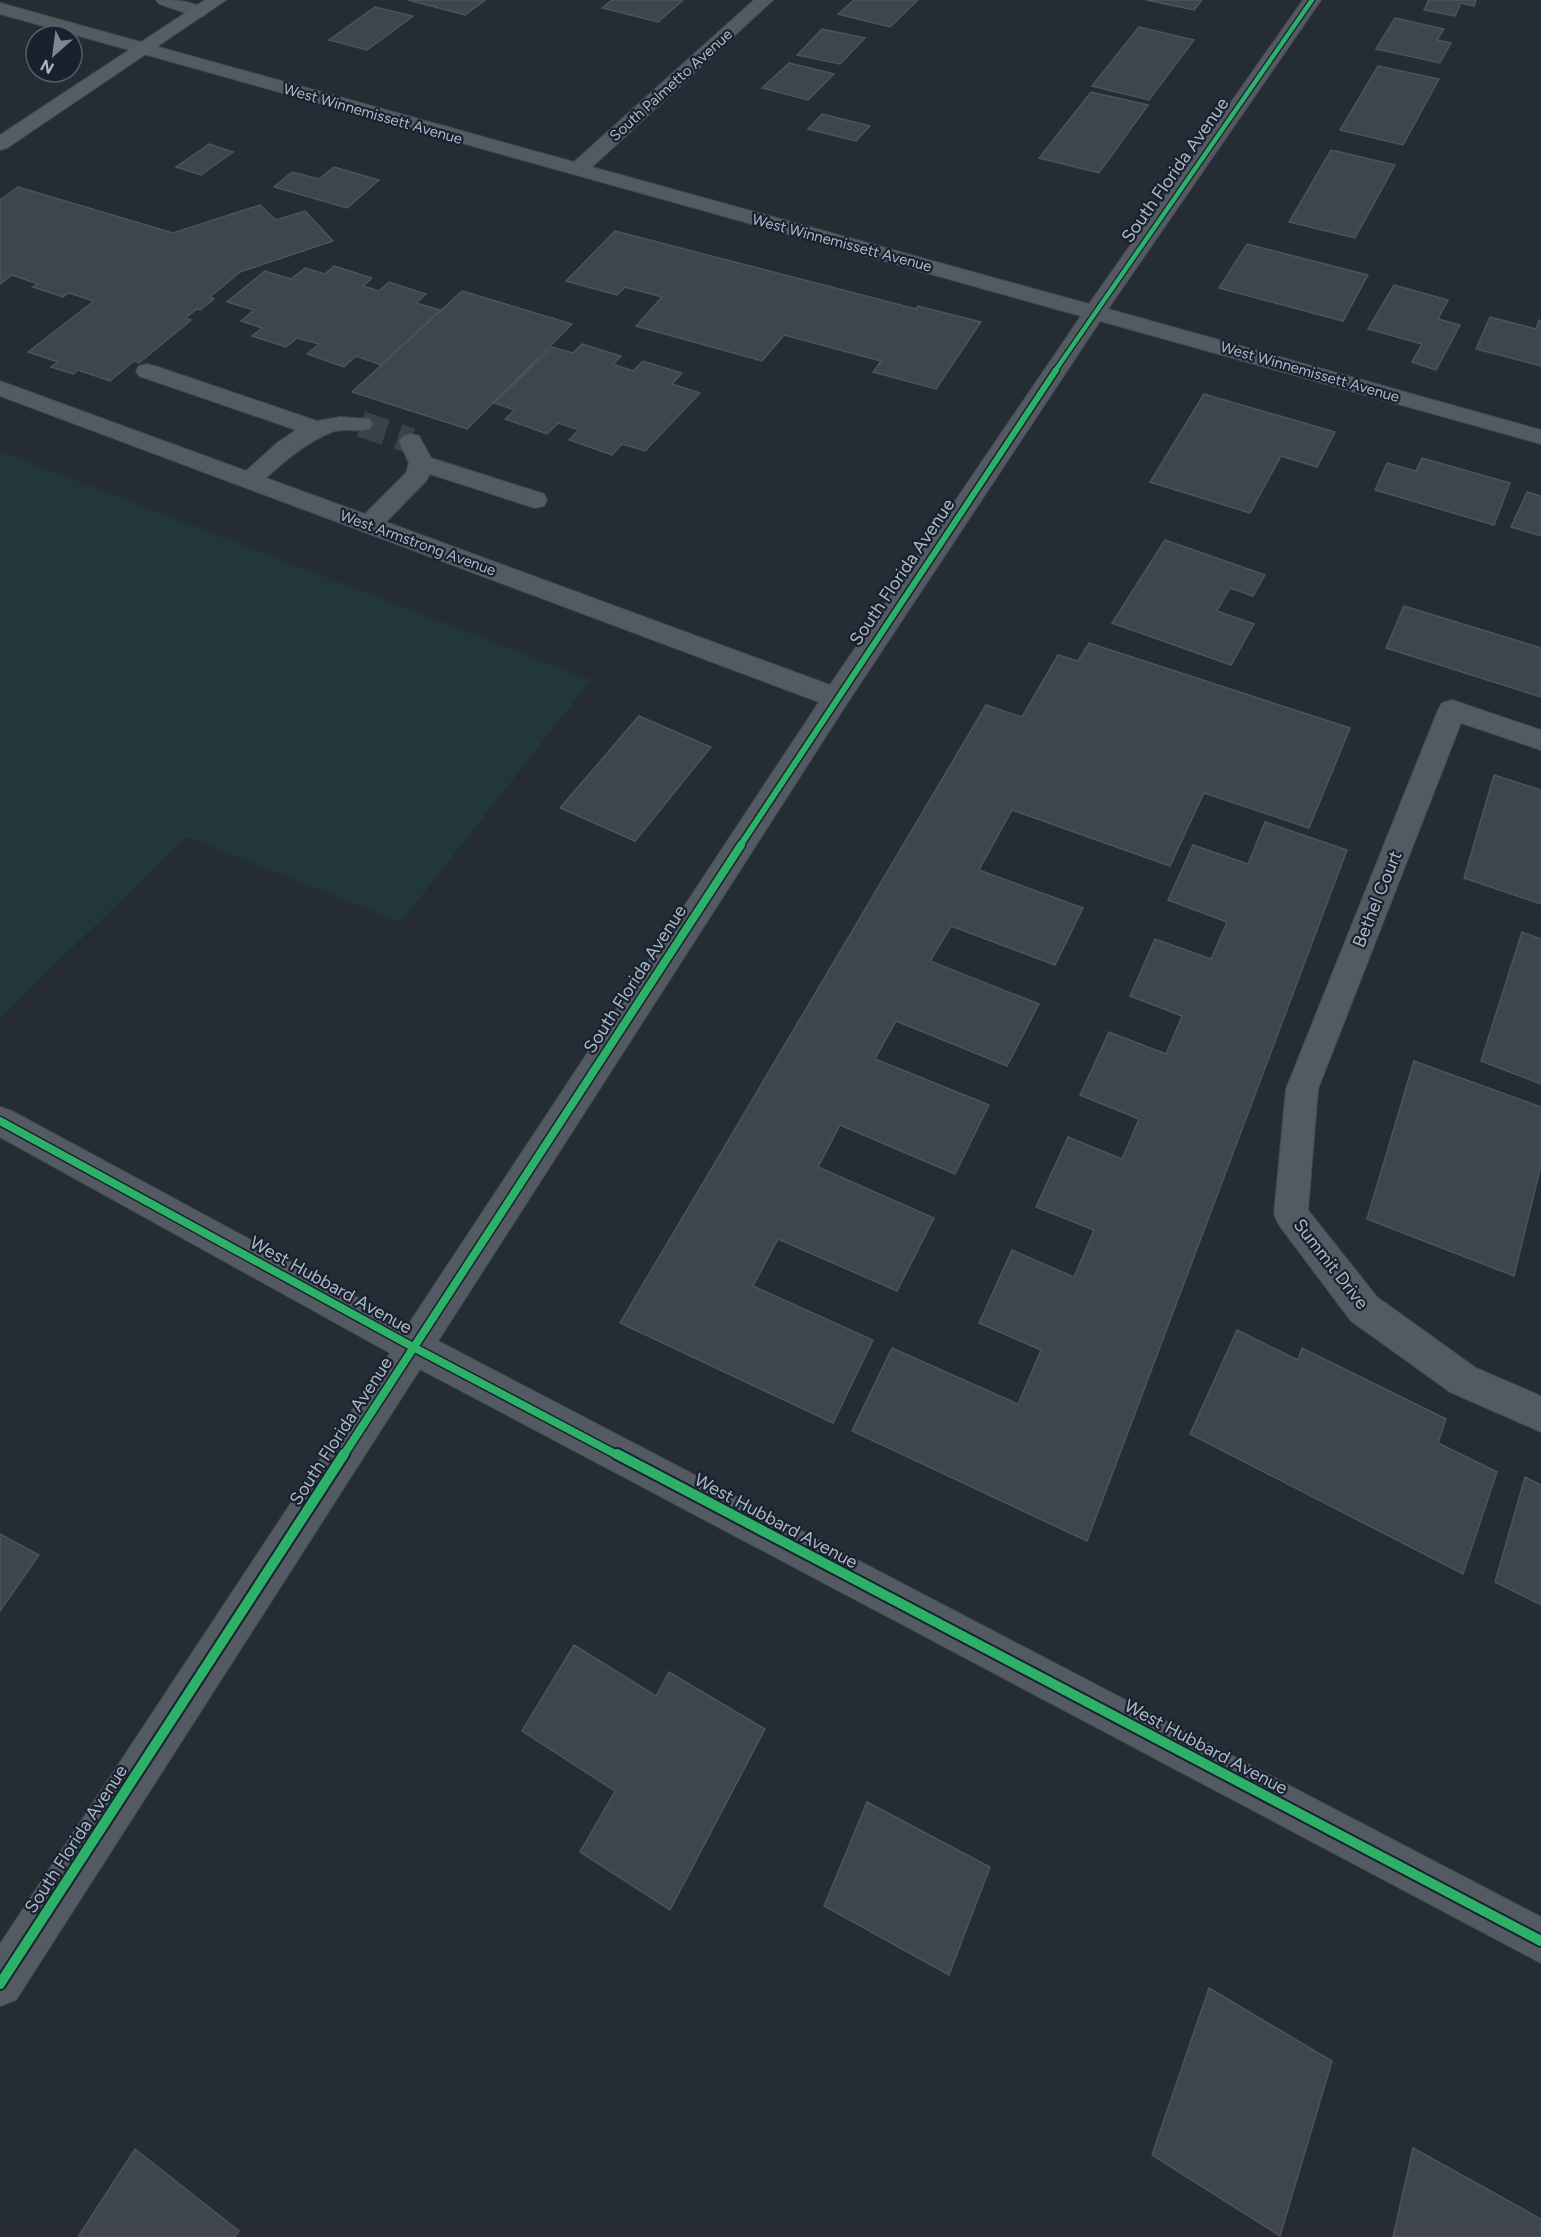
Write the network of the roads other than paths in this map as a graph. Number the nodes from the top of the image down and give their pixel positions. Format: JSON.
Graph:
{"nodes":[{"id":1,"x":165,"y":0,"type":"edge"},
{"id":2,"x":217,"y":0,"type":"edge"},
{"id":3,"x":764,"y":0,"type":"edge"},
{"id":4,"x":1312,"y":0,"type":"edge"},
{"id":5,"x":0,"y":8,"type":"edge"},
{"id":6,"x":198,"y":12,"type":"junction"},
{"id":7,"x":142,"y":50,"type":"junction"},
{"id":8,"x":0,"y":144,"type":"edge"},
{"id":9,"x":577,"y":170,"type":"junction"},
{"id":10,"x":1095,"y":312,"type":"junction"},
{"id":11,"x":147,"y":370,"type":"dead end"},
{"id":12,"x":0,"y":388,"type":"edge"},
{"id":13,"x":362,"y":424,"type":"tunnel mouth"},
{"id":14,"x":319,"y":430,"type":"junction"},
{"id":15,"x":1541,"y":437,"type":"edge"},
{"id":16,"x":249,"y":481,"type":"junction"},
{"id":17,"x":535,"y":500,"type":"dead end"},
{"id":18,"x":369,"y":525,"type":"junction"},
{"id":19,"x":836,"y":698,"type":"junction"},
{"id":20,"x":1541,"y":740,"type":"edge"},
{"id":21,"x":1302,"y":1089,"type":"joint"},
{"id":22,"x":0,"y":1121,"type":"edge"},
{"id":23,"x":413,"y":1347,"type":"junction"},
{"id":24,"x":1541,"y":1414,"type":"edge"},
{"id":25,"x":1541,"y":1941,"type":"edge"},
{"id":26,"x":0,"y":1984,"type":"edge"}],
"edges":[{"from":1,"to":6,"type":"street"},
{"from":2,"to":6,"type":"main road"},
{"from":3,"to":9,"type":"street","name":"South Palmetto Avenue"},
{"from":4,"to":10,"type":"street","name":"South Florida Avenue"},
{"from":5,"to":7,"type":"street","name":"West Winnemissett Avenue"},
{"from":6,"to":7,"type":"main road"},
{"from":7,"to":8,"type":"main road"},
{"from":7,"to":9,"type":"street","name":"West Winnemissett Avenue"},
{"from":9,"to":10,"type":"street","name":"West Winnemissett Avenue"},
{"from":10,"to":15,"type":"street","name":"West Winnemissett Avenue"},
{"from":10,"to":19,"type":"street","name":"South Florida Avenue"},
{"from":11,"to":14,"type":"street"},
{"from":12,"to":16,"type":"street","name":"West Armstrong Avenue"},
{"from":13,"to":14,"type":"street"},
{"from":14,"to":16,"type":"street"},
{"from":16,"to":18,"type":"street","name":"West Armstrong Avenue"},
{"from":17,"to":18,"type":"street"},
{"from":18,"to":19,"type":"street","name":"West Armstrong Avenue"},
{"from":19,"to":23,"type":"street","name":"South Florida Avenue"},
{"from":20,"to":21,"type":"street","name":"Bethel Court"},
{"from":21,"to":24,"type":"street","name":"Summit Drive"},
{"from":22,"to":23,"type":"street","name":"West Hubbard Avenue"},
{"from":23,"to":25,"type":"street","name":"West Hubbard Avenue"},
{"from":23,"to":26,"type":"street","name":"South Florida Avenue"}]}
